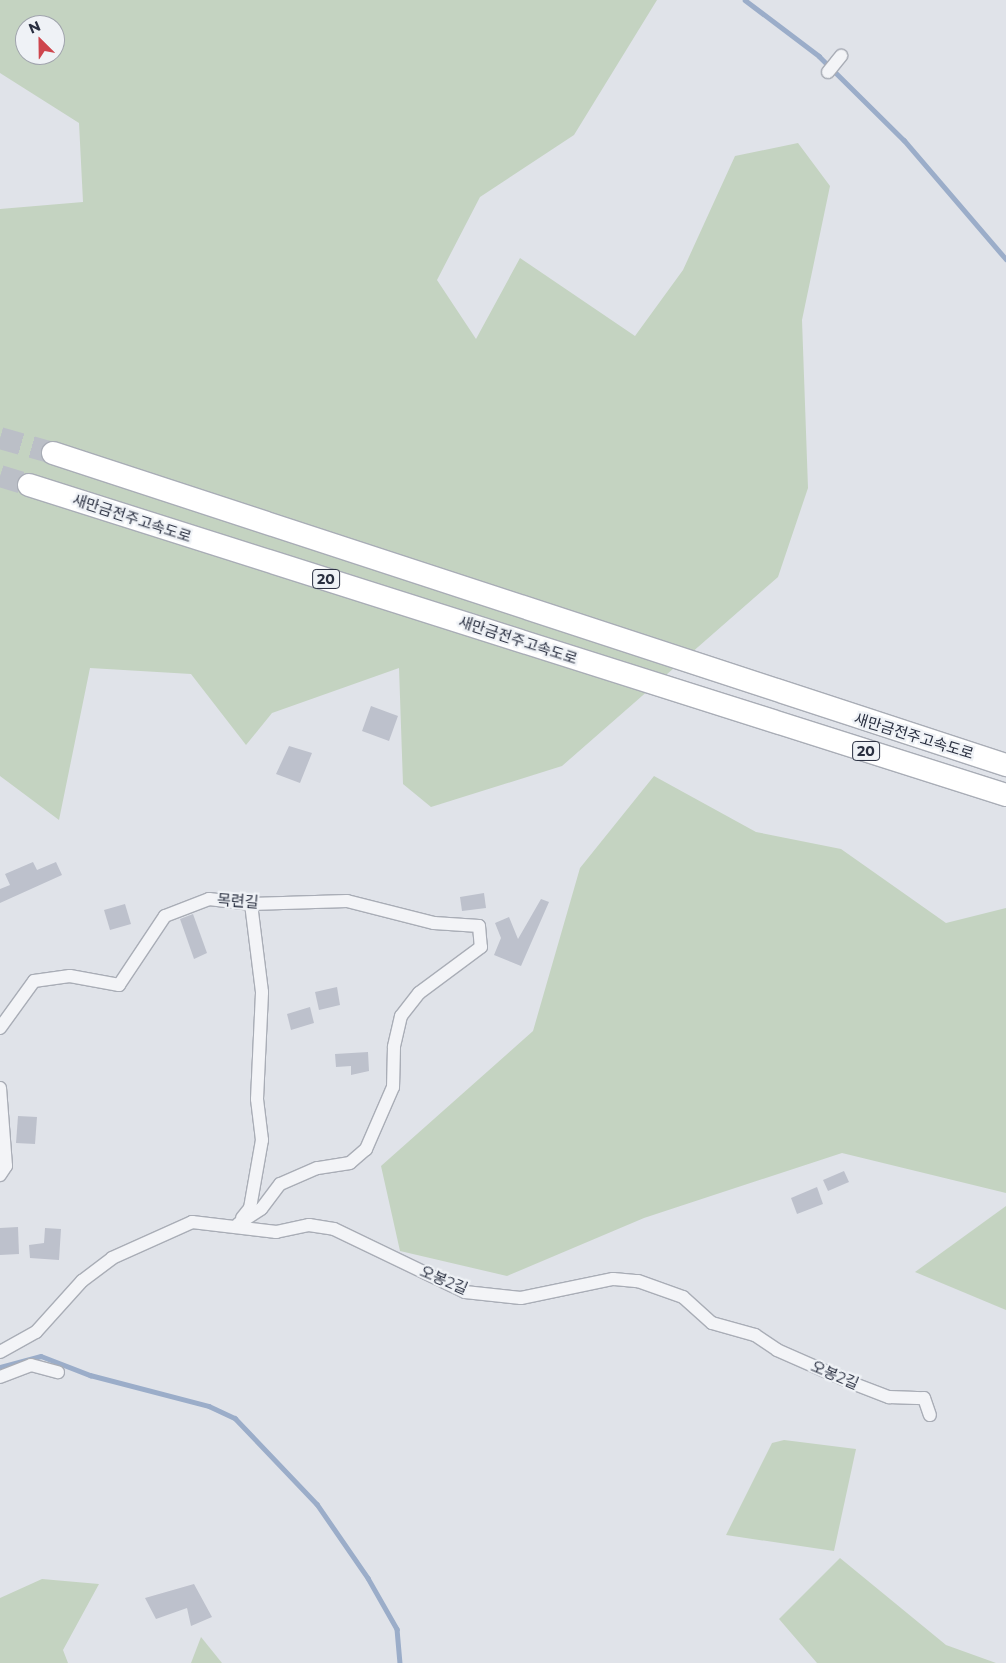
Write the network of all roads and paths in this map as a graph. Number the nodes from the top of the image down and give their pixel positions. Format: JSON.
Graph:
{"nodes":[{"id":1,"x":53,"y":453,"type":"tunnel mouth"},
{"id":2,"x":29,"y":485,"type":"tunnel mouth"},
{"id":3,"x":1006,"y":765,"type":"edge"},
{"id":4,"x":1006,"y":795,"type":"edge"},
{"id":5,"x":251,"y":904,"type":"junction"},
{"id":6,"x":0,"y":1028,"type":"edge"},
{"id":7,"x":0,"y":1088,"type":"edge"},
{"id":8,"x":0,"y":1174,"type":"edge"},
{"id":9,"x":238,"y":1224,"type":"junction"},
{"id":10,"x":0,"y":1352,"type":"edge"},
{"id":11,"x":58,"y":1372,"type":"dead end"},
{"id":12,"x":0,"y":1377,"type":"edge"},
{"id":13,"x":930,"y":1415,"type":"dead end"}],
"edges":[{"from":1,"to":3,"type":"highway","name":"새만금전주고속도로","number":"20"},
{"from":2,"to":4,"type":"highway","name":"새만금전주고속도로","number":"20"},
{"from":5,"to":6,"type":"street","name":"목련길"},
{"from":5,"to":9,"type":"street"},
{"from":5,"to":9,"type":"street","name":"목련길"},
{"from":7,"to":8,"type":"street"},
{"from":9,"to":10,"type":"street","name":"오봉2길"},
{"from":9,"to":13,"type":"street","name":"오봉2길"},
{"from":11,"to":12,"type":"street"}]}
